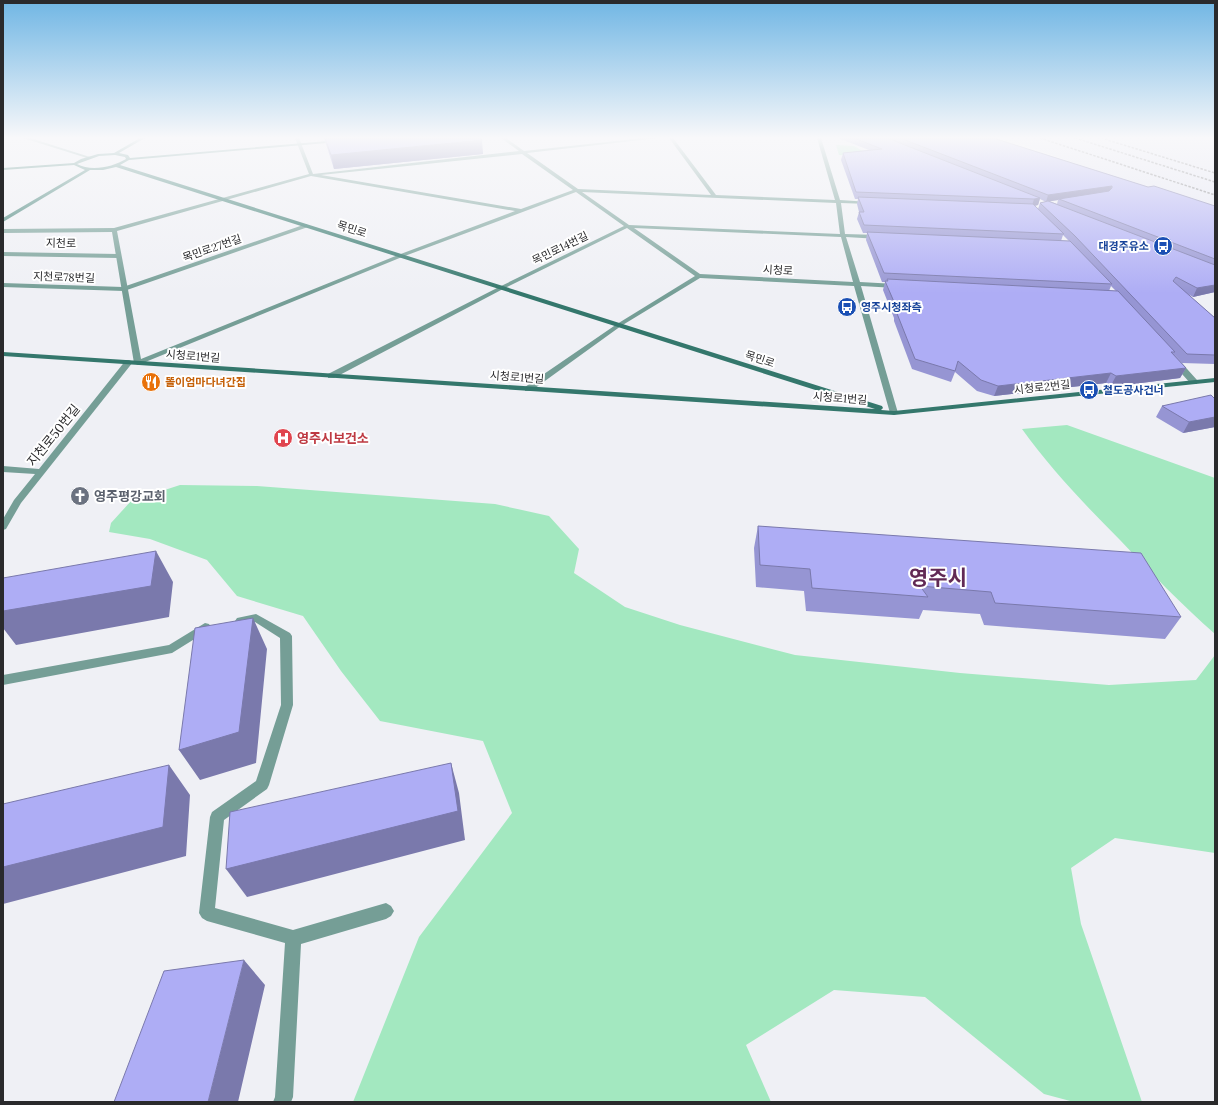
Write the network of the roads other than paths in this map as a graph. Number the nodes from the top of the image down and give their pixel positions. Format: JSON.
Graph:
{"nodes":[{"id":1,"x":55,"y":190,"type":"edge"},
{"id":2,"x":190,"y":190,"type":"edge"},
{"id":3,"x":256,"y":190,"type":"edge"},
{"id":4,"x":396,"y":190,"type":"edge"},
{"id":5,"x":577,"y":190,"type":"junction"},
{"id":6,"x":709,"y":190,"type":"edge"},
{"id":7,"x":834,"y":190,"type":"edge"},
{"id":8,"x":714,"y":196,"type":"junction"},
{"id":9,"x":220,"y":199,"type":"junction"},
{"id":10,"x":838,"y":202,"type":"junction"},
{"id":11,"x":877,"y":203,"type":"edge"},
{"id":12,"x":522,"y":211,"type":"junction"},
{"id":13,"x":3,"y":220,"type":"edge"},
{"id":14,"x":306,"y":226,"type":"junction"},
{"id":15,"x":627,"y":226,"type":"junction"},
{"id":16,"x":114,"y":230,"type":"junction"},
{"id":17,"x":3,"y":231,"type":"edge"},
{"id":18,"x":843,"y":235,"type":"junction"},
{"id":19,"x":882,"y":237,"type":"edge"},
{"id":20,"x":3,"y":254,"type":"edge"},
{"id":21,"x":118,"y":256,"type":"junction"},
{"id":22,"x":400,"y":256,"type":"junction"},
{"id":23,"x":699,"y":276,"type":"junction"},
{"id":24,"x":857,"y":284,"type":"junction"},
{"id":25,"x":3,"y":285,"type":"edge"},
{"id":26,"x":904,"y":287,"type":"edge"},
{"id":27,"x":501,"y":288,"type":"junction"},
{"id":28,"x":124,"y":289,"type":"junction"},
{"id":29,"x":619,"y":326,"type":"junction"},
{"id":30,"x":3,"y":354,"type":"edge"},
{"id":31,"x":1174,"y":359,"type":"edge"},
{"id":32,"x":133,"y":363,"type":"junction"},
{"id":33,"x":331,"y":376,"type":"junction"},
{"id":34,"x":1215,"y":380,"type":"edge"},
{"id":35,"x":1194,"y":382,"type":"junction"},
{"id":36,"x":528,"y":389,"type":"junction"},
{"id":37,"x":894,"y":413,"type":"junction"},
{"id":38,"x":3,"y":469,"type":"edge"},
{"id":39,"x":40,"y":472,"type":"junction"},
{"id":40,"x":3,"y":527,"type":"edge"},
{"id":41,"x":4,"y":681,"type":"edge"},
{"id":42,"x":386,"y":911,"type":"dead end"},
{"id":43,"x":293,"y":938,"type":"junction"},
{"id":44,"x":282,"y":1102,"type":"edge"}],
"edges":[{"from":1,"to":13,"type":"main road"},
{"from":2,"to":9,"type":"main road","name":"목민로"},
{"from":3,"to":9,"type":"street"},
{"from":4,"to":12,"type":"street"},
{"from":5,"to":8,"type":"street"},
{"from":5,"to":12,"type":"street"},
{"from":5,"to":15,"type":"street"},
{"from":6,"to":8,"type":"street"},
{"from":7,"to":10,"type":"street"},
{"from":8,"to":10,"type":"street"},
{"from":9,"to":14,"type":"main road","name":"목민로"},
{"from":9,"to":16,"type":"street"},
{"from":10,"to":11,"type":"street"},
{"from":10,"to":18,"type":"street"},
{"from":12,"to":22,"type":"street"},
{"from":14,"to":22,"type":"main road","name":"목민로"},
{"from":14,"to":28,"type":"street","name":"목민로27번길"},
{"from":15,"to":18,"type":"street"},
{"from":15,"to":23,"type":"street"},
{"from":15,"to":27,"type":"street","name":"목민로14번길"},
{"from":16,"to":17,"type":"street"},
{"from":16,"to":21,"type":"street"},
{"from":18,"to":19,"type":"street"},
{"from":18,"to":24,"type":"street"},
{"from":20,"to":21,"type":"street","name":"지천로"},
{"from":21,"to":28,"type":"street"},
{"from":22,"to":27,"type":"main road","name":"목민로"},
{"from":22,"to":32,"type":"street"},
{"from":23,"to":24,"type":"street","name":"시청로"},
{"from":23,"to":29,"type":"street"},
{"from":24,"to":26,"type":"street","name":"시청로"},
{"from":24,"to":37,"type":"street"},
{"from":25,"to":28,"type":"street","name":"지천로78번길"},
{"from":27,"to":29,"type":"main road","name":"목민로"},
{"from":27,"to":33,"type":"street"},
{"from":28,"to":32,"type":"street"},
{"from":29,"to":36,"type":"street"},
{"from":29,"to":37,"type":"main road","name":"목민로"},
{"from":30,"to":32,"type":"main road","name":"시청로1번길"},
{"from":31,"to":35,"type":"street"},
{"from":32,"to":33,"type":"main road","name":"시청로1번길"},
{"from":32,"to":39,"type":"street","name":"지천로50번길"},
{"from":33,"to":36,"type":"main road","name":"시청로1번길"},
{"from":34,"to":35,"type":"main road","name":"시청로2번길"},
{"from":35,"to":37,"type":"main road","name":"시청로2번길"},
{"from":36,"to":37,"type":"main road","name":"시청로1번길"},
{"from":38,"to":39,"type":"street"},
{"from":39,"to":40,"type":"street","name":"지천로50번길"},
{"from":41,"to":43,"type":"street"},
{"from":42,"to":43,"type":"street"},
{"from":43,"to":44,"type":"street"}]}
